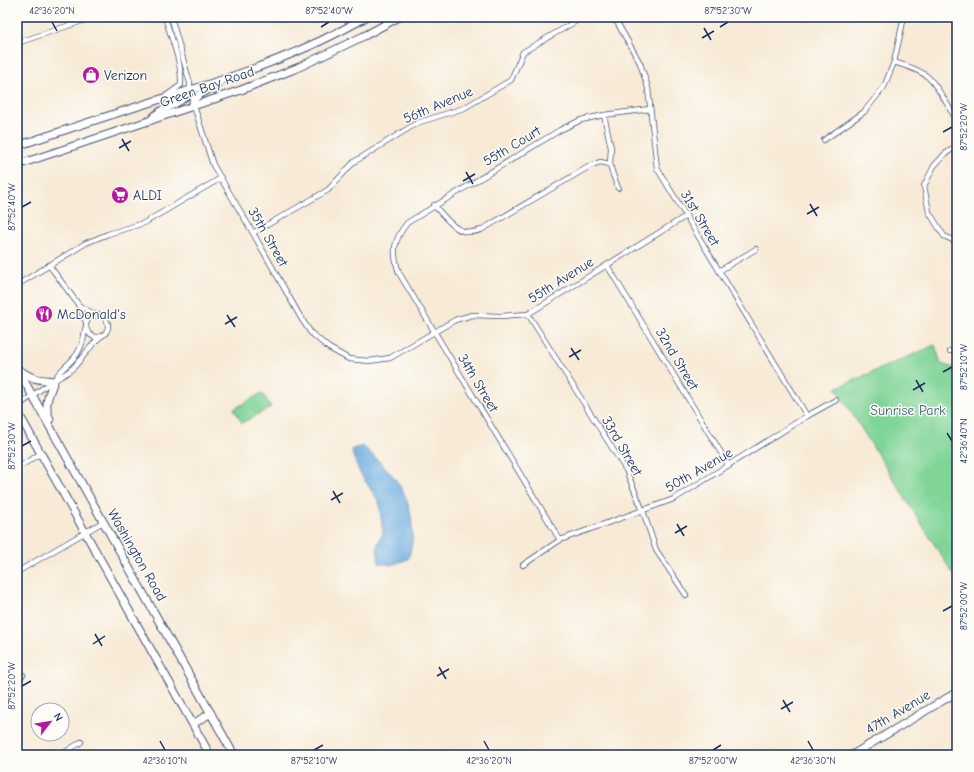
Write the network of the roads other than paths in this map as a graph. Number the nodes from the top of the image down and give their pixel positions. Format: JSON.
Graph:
{"nodes":[{"id":1,"x":94,"y":17,"type":"edge"},
{"id":2,"x":165,"y":17,"type":"edge"},
{"id":3,"x":171,"y":17,"type":"edge"},
{"id":4,"x":366,"y":17,"type":"edge"},
{"id":5,"x":399,"y":17,"type":"edge"},
{"id":6,"x":583,"y":17,"type":"edge"},
{"id":7,"x":614,"y":17,"type":"edge"},
{"id":8,"x":904,"y":17,"type":"edge"},
{"id":9,"x":17,"y":43,"type":"edge"},
{"id":10,"x":894,"y":62,"type":"junction"},
{"id":11,"x":222,"y":80,"type":"junction"},
{"id":12,"x":190,"y":91,"type":"junction"},
{"id":13,"x":162,"y":99,"type":"junction"},
{"id":14,"x":194,"y":106,"type":"junction"},
{"id":15,"x":650,"y":109,"type":"junction"},
{"id":16,"x":604,"y":115,"type":"junction"},
{"id":17,"x":152,"y":120,"type":"junction"},
{"id":18,"x":957,"y":121,"type":"edge"},
{"id":19,"x":824,"y":140,"type":"dead end"},
{"id":20,"x":17,"y":146,"type":"edge"},
{"id":21,"x":957,"y":146,"type":"edge"},
{"id":22,"x":610,"y":164,"type":"junction"},
{"id":23,"x":17,"y":165,"type":"edge"},
{"id":24,"x":221,"y":178,"type":"junction"},
{"id":25,"x":618,"y":188,"type":"dead end"},
{"id":26,"x":434,"y":205,"type":"junction"},
{"id":27,"x":686,"y":216,"type":"junction"},
{"id":28,"x":253,"y":233,"type":"junction"},
{"id":29,"x":399,"y":233,"type":"joint"},
{"id":30,"x":957,"y":242,"type":"edge"},
{"id":31,"x":756,"y":249,"type":"dead end"},
{"id":32,"x":49,"y":265,"type":"junction"},
{"id":33,"x":607,"y":265,"type":"junction"},
{"id":34,"x":719,"y":271,"type":"junction"},
{"id":35,"x":17,"y":285,"type":"edge"},
{"id":36,"x":78,"y":304,"type":"junction"},
{"id":37,"x":528,"y":314,"type":"junction"},
{"id":38,"x":96,"y":315,"type":"junction"},
{"id":39,"x":86,"y":322,"type":"junction"},
{"id":40,"x":86,"y":328,"type":"junction"},
{"id":41,"x":434,"y":332,"type":"junction"},
{"id":42,"x":101,"y":336,"type":"junction"},
{"id":43,"x":950,"y":351,"type":"dead end"},
{"id":44,"x":957,"y":351,"type":"edge"},
{"id":45,"x":349,"y":359,"type":"joint"},
{"id":46,"x":17,"y":368,"type":"edge"},
{"id":47,"x":54,"y":381,"type":"junction"},
{"id":48,"x":33,"y":396,"type":"junction"},
{"id":49,"x":836,"y":400,"type":"dead end"},
{"id":50,"x":17,"y":406,"type":"edge"},
{"id":51,"x":17,"y":411,"type":"edge"},
{"id":52,"x":808,"y":416,"type":"junction"},
{"id":53,"x":63,"y":451,"type":"junction"},
{"id":54,"x":40,"y":454,"type":"junction"},
{"id":55,"x":729,"y":466,"type":"junction"},
{"id":56,"x":17,"y":468,"type":"edge"},
{"id":57,"x":643,"y":511,"type":"junction"},
{"id":58,"x":103,"y":522,"type":"junction"},
{"id":59,"x":85,"y":533,"type":"junction"},
{"id":60,"x":560,"y":540,"type":"junction"},
{"id":61,"x":523,"y":565,"type":"dead end"},
{"id":62,"x":17,"y":572,"type":"edge"},
{"id":63,"x":686,"y":596,"type":"dead end"},
{"id":64,"x":23,"y":674,"type":"dead end"},
{"id":65,"x":17,"y":681,"type":"edge"},
{"id":66,"x":957,"y":692,"type":"edge"},
{"id":67,"x":211,"y":713,"type":"junction"},
{"id":68,"x":193,"y":724,"type":"junction"},
{"id":69,"x":81,"y":742,"type":"dead end"},
{"id":70,"x":61,"y":755,"type":"edge"},
{"id":71,"x":210,"y":755,"type":"edge"},
{"id":72,"x":234,"y":755,"type":"edge"},
{"id":73,"x":852,"y":755,"type":"edge"}],
"edges":[{"from":1,"to":9,"type":"street"},
{"from":2,"to":13,"type":"street"},
{"from":3,"to":12,"type":"street"},
{"from":4,"to":11,"type":"main road","name":"Green Bay Road"},
{"from":5,"to":14,"type":"main road","name":"Green Bay Road"},
{"from":6,"to":28,"type":"street","name":"56th Avenue"},
{"from":7,"to":15,"type":"street","name":"31st Street"},
{"from":8,"to":10,"type":"street"},
{"from":10,"to":18,"type":"street"},
{"from":10,"to":19,"type":"street"},
{"from":11,"to":12,"type":"main road","name":"Green Bay Road"},
{"from":11,"to":14,"type":"main road"},
{"from":12,"to":13,"type":"main road","name":"Green Bay Road"},
{"from":12,"to":17,"type":"main road"},
{"from":13,"to":20,"type":"main road","name":"Green Bay Road"},
{"from":14,"to":17,"type":"main road","name":"Green Bay Road"},
{"from":14,"to":24,"type":"street","name":"35th Street"},
{"from":15,"to":16,"type":"street","name":"55th Court"},
{"from":15,"to":27,"type":"street","name":"31st Street"},
{"from":16,"to":22,"type":"street"},
{"from":16,"to":26,"type":"street","name":"55th Court"},
{"from":17,"to":23,"type":"main road","name":"Green Bay Road"},
{"from":21,"to":30,"type":"street"},
{"from":22,"to":25,"type":"street"},
{"from":22,"to":26,"type":"street"},
{"from":24,"to":28,"type":"street","name":"35th Street"},
{"from":24,"to":32,"type":"street"},
{"from":26,"to":29,"type":"street","name":"55th Court"},
{"from":27,"to":33,"type":"street","name":"55th Avenue"},
{"from":27,"to":34,"type":"street","name":"31st Street"},
{"from":28,"to":45,"type":"street","name":"35th Street"},
{"from":29,"to":41,"type":"street","name":"34th Street"},
{"from":31,"to":34,"type":"street"},
{"from":32,"to":35,"type":"street"},
{"from":32,"to":36,"type":"street"},
{"from":33,"to":37,"type":"street","name":"55th Avenue"},
{"from":33,"to":55,"type":"street","name":"32nd Street"},
{"from":34,"to":52,"type":"street","name":"31st Street"},
{"from":36,"to":38,"type":"street"},
{"from":36,"to":39,"type":"street"},
{"from":37,"to":41,"type":"street","name":"55th Avenue"},
{"from":37,"to":57,"type":"street","name":"33rd Street"},
{"from":38,"to":39,"type":"street"},
{"from":38,"to":42,"type":"street"},
{"from":39,"to":40,"type":"street"},
{"from":40,"to":42,"type":"street"},
{"from":40,"to":47,"type":"street"},
{"from":41,"to":45,"type":"street","name":"55th Avenue"},
{"from":41,"to":60,"type":"street","name":"34th Street"},
{"from":42,"to":47,"type":"street"},
{"from":43,"to":44,"type":"street"},
{"from":46,"to":47,"type":"main road"},
{"from":46,"to":48,"type":"main road","name":"Washington Road"},
{"from":47,"to":48,"type":"street"},
{"from":47,"to":53,"type":"main road"},
{"from":48,"to":50,"type":"street"},
{"from":48,"to":53,"type":"main road","name":"Washington Road"},
{"from":49,"to":52,"type":"street","name":"50th Avenue"},
{"from":51,"to":54,"type":"main road"},
{"from":52,"to":55,"type":"street","name":"50th Avenue"},
{"from":53,"to":58,"type":"main road","name":"Washington Road"},
{"from":54,"to":56,"type":"street"},
{"from":54,"to":59,"type":"main road"},
{"from":55,"to":57,"type":"street","name":"50th Avenue"},
{"from":57,"to":60,"type":"street","name":"50th Avenue"},
{"from":57,"to":63,"type":"street","name":"33rd Street"},
{"from":58,"to":59,"type":"street"},
{"from":58,"to":67,"type":"main road","name":"Washington Road"},
{"from":59,"to":62,"type":"street"},
{"from":59,"to":68,"type":"main road"},
{"from":60,"to":61,"type":"street","name":"50th Avenue"},
{"from":64,"to":65,"type":"street"},
{"from":66,"to":73,"type":"main road","name":"47th Avenue"},
{"from":67,"to":68,"type":"main road"},
{"from":67,"to":72,"type":"main road","name":"Washington Road"},
{"from":68,"to":71,"type":"main road"},
{"from":69,"to":70,"type":"street"}]}
